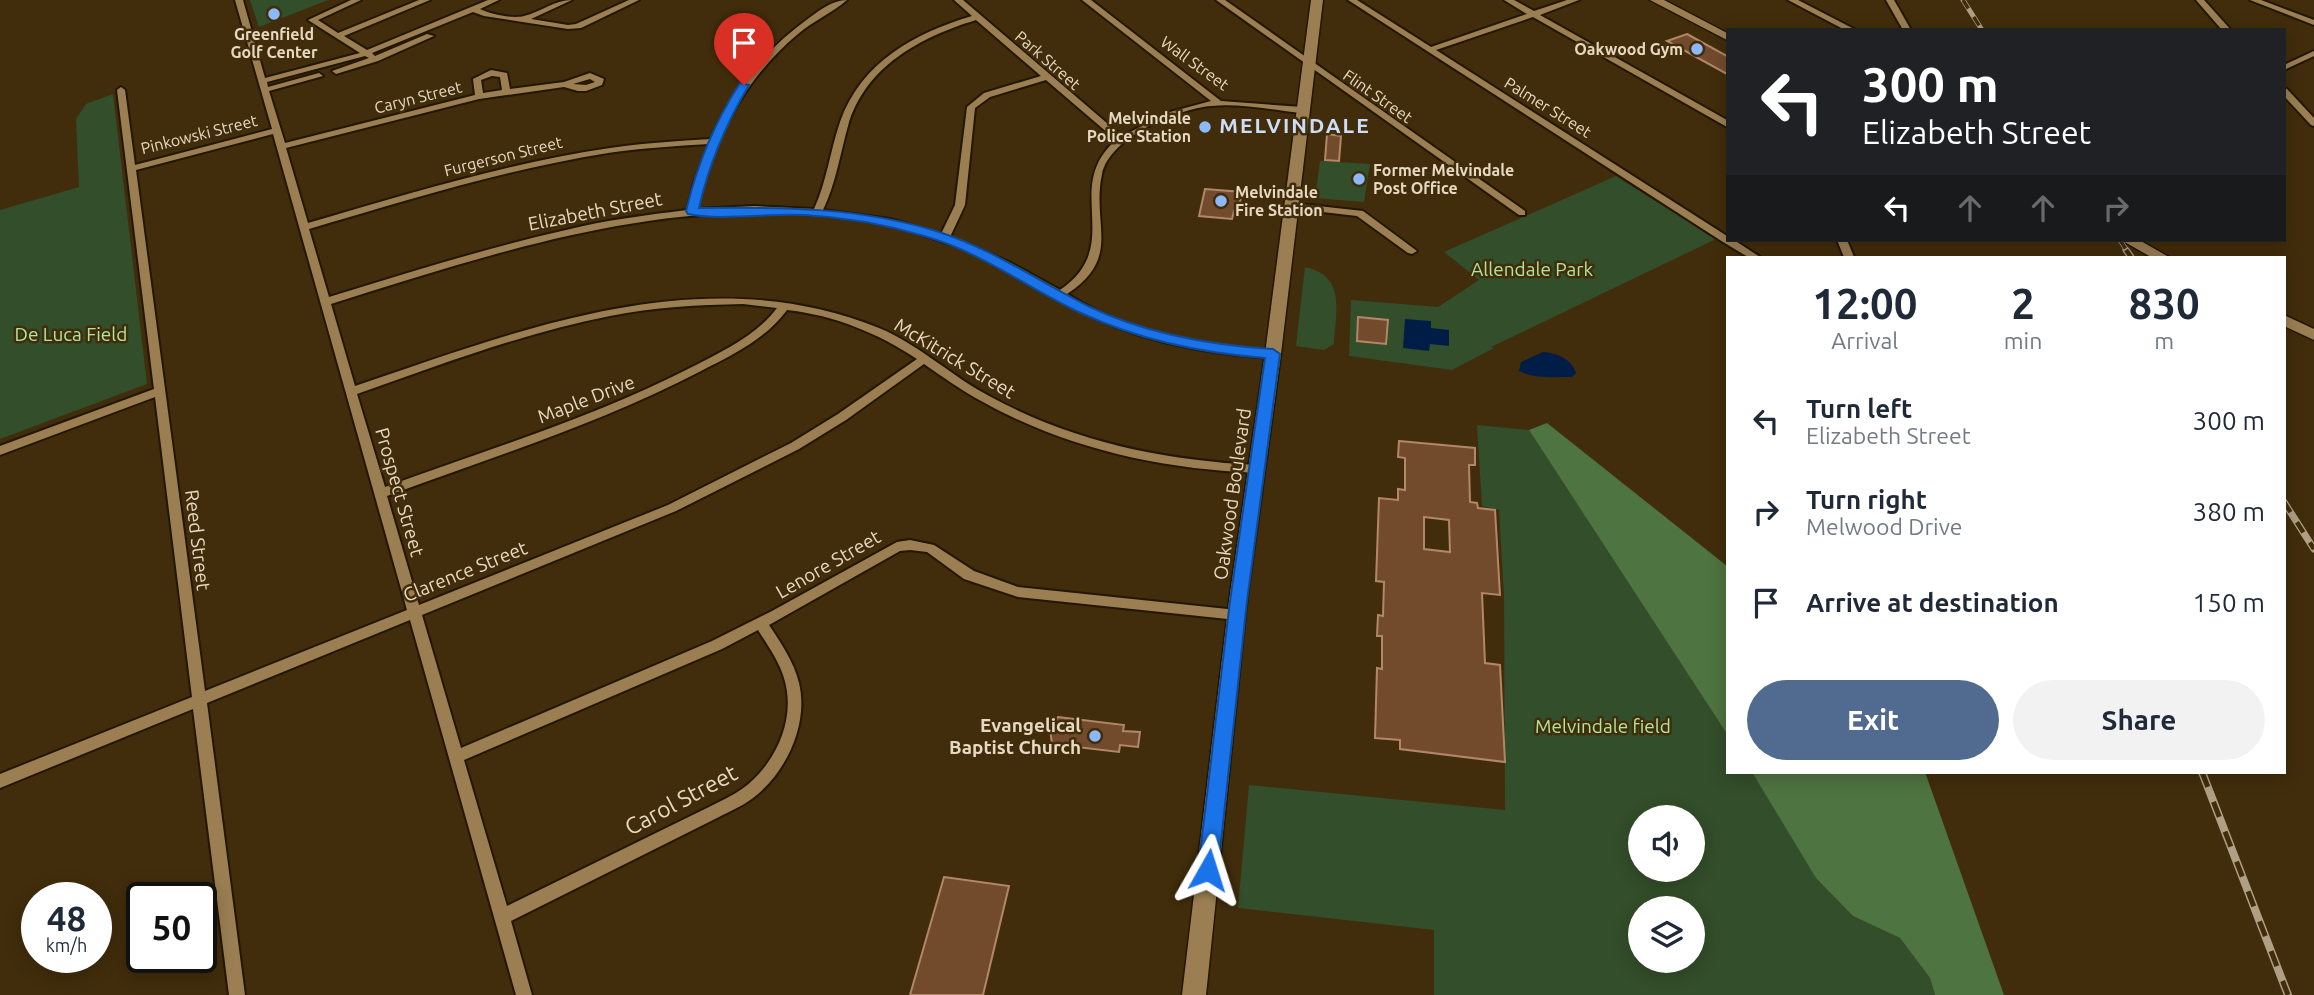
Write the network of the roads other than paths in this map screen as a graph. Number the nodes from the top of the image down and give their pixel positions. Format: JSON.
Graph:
{"nodes":[{"id":1,"x":239,"y":0,"type":"edge"},
{"id":2,"x":357,"y":0,"type":"edge"},
{"id":3,"x":426,"y":0,"type":"edge"},
{"id":4,"x":495,"y":0,"type":"edge"},
{"id":5,"x":568,"y":0,"type":"edge"},
{"id":6,"x":635,"y":0,"type":"edge"},
{"id":7,"x":843,"y":0,"type":"edge"},
{"id":8,"x":958,"y":0,"type":"edge"},
{"id":9,"x":1086,"y":0,"type":"edge"},
{"id":10,"x":1220,"y":0,"type":"edge"},
{"id":11,"x":1317,"y":0,"type":"edge"},
{"id":12,"x":1352,"y":0,"type":"edge"},
{"id":13,"x":1508,"y":0,"type":"edge"},
{"id":14,"x":1575,"y":0,"type":"edge"},
{"id":15,"x":1656,"y":0,"type":"edge"},
{"id":16,"x":1791,"y":0,"type":"edge"},
{"id":17,"x":1890,"y":0,"type":"edge"},
{"id":18,"x":2200,"y":0,"type":"edge"},
{"id":19,"x":2254,"y":0,"type":"edge"},
{"id":20,"x":473,"y":9,"type":"junction"},
{"id":21,"x":484,"y":13,"type":"junction"},
{"id":22,"x":1532,"y":14,"type":"junction"},
{"id":23,"x":978,"y":17,"type":"junction"},
{"id":24,"x":521,"y":20,"type":"junction"},
{"id":25,"x":2314,"y":23,"type":"edge"},
{"id":26,"x":1848,"y":28,"type":"edge"},
{"id":27,"x":1906,"y":28,"type":"edge"},
{"id":28,"x":2225,"y":28,"type":"edge"},
{"id":29,"x":337,"y":36,"type":"junction"},
{"id":30,"x":1726,"y":36,"type":"edge"},
{"id":31,"x":1429,"y":50,"type":"junction"},
{"id":32,"x":367,"y":53,"type":"junction"},
{"id":33,"x":2314,"y":53,"type":"edge"},
{"id":34,"x":375,"y":59,"type":"junction"},
{"id":35,"x":1308,"y":64,"type":"junction"},
{"id":36,"x":2286,"y":67,"type":"edge"},
{"id":37,"x":1046,"y":77,"type":"junction"},
{"id":38,"x":565,"y":84,"type":"dead end"},
{"id":39,"x":263,"y":85,"type":"junction"},
{"id":40,"x":121,"y":90,"type":"dead end"},
{"id":41,"x":506,"y":92,"type":"junction"},
{"id":42,"x":2286,"y":93,"type":"edge"},
{"id":43,"x":479,"y":96,"type":"junction"},
{"id":44,"x":1219,"y":103,"type":"junction"},
{"id":45,"x":1302,"y":110,"type":"junction"},
{"id":46,"x":1726,"y":123,"type":"edge"},
{"id":47,"x":2314,"y":123,"type":"edge"},
{"id":48,"x":276,"y":131,"type":"junction"},
{"id":49,"x":1121,"y":140,"type":"junction"},
{"id":50,"x":715,"y":141,"type":"junction"},
{"id":51,"x":281,"y":147,"type":"junction"},
{"id":52,"x":130,"y":169,"type":"junction"},
{"id":53,"x":1291,"y":206,"type":"junction"},
{"id":54,"x":692,"y":211,"type":"junction"},
{"id":55,"x":817,"y":212,"type":"junction"},
{"id":56,"x":1522,"y":214,"type":"dead end"},
{"id":57,"x":304,"y":227,"type":"junction"},
{"id":58,"x":944,"y":239,"type":"junction"},
{"id":59,"x":1726,"y":239,"type":"edge"},
{"id":60,"x":1730,"y":242,"type":"edge"},
{"id":61,"x":2132,"y":242,"type":"edge"},
{"id":62,"x":1412,"y":251,"type":"dead end"},
{"id":63,"x":1753,"y":256,"type":"edge"},
{"id":64,"x":2160,"y":256,"type":"edge"},
{"id":65,"x":1059,"y":295,"type":"junction"},
{"id":66,"x":326,"y":302,"type":"junction"},
{"id":67,"x":785,"y":305,"type":"junction"},
{"id":68,"x":2286,"y":321,"type":"edge"},
{"id":69,"x":2314,"y":335,"type":"edge"},
{"id":70,"x":1273,"y":354,"type":"junction"},
{"id":71,"x":925,"y":358,"type":"junction"},
{"id":72,"x":159,"y":391,"type":"junction"},
{"id":73,"x":351,"y":392,"type":"junction"},
{"id":74,"x":0,"y":451,"type":"edge"},
{"id":75,"x":1256,"y":468,"type":"junction"},
{"id":76,"x":381,"y":494,"type":"junction"},
{"id":77,"x":414,"y":611,"type":"junction"},
{"id":78,"x":1237,"y":615,"type":"junction"},
{"id":79,"x":761,"y":623,"type":"junction"},
{"id":80,"x":199,"y":700,"type":"junction"},
{"id":81,"x":455,"y":757,"type":"junction"},
{"id":82,"x":0,"y":781,"type":"edge"},
{"id":83,"x":502,"y":917,"type":"junction"},
{"id":84,"x":237,"y":995,"type":"edge"},
{"id":85,"x":524,"y":995,"type":"edge"},
{"id":86,"x":1194,"y":995,"type":"edge"}],
"edges":[{"from":1,"to":39,"type":"street","name":"Prospect Street"},
{"from":2,"to":29,"type":"street"},
{"from":3,"to":29,"type":"street"},
{"from":4,"to":20,"type":"street"},
{"from":5,"to":24,"type":"street"},
{"from":6,"to":24,"type":"street"},
{"from":7,"to":50,"type":"street"},
{"from":8,"to":23,"type":"street","name":"Park Street"},
{"from":9,"to":44,"type":"street","name":"Wall Street"},
{"from":10,"to":35,"type":"street","name":"Flint Street"},
{"from":11,"to":35,"type":"main road","name":"Oakwood Boulevard"},
{"from":12,"to":31,"type":"street","name":"Palmer Street"},
{"from":13,"to":22,"type":"street"},
{"from":14,"to":22,"type":"street"},
{"from":15,"to":30,"type":"main road"},
{"from":16,"to":26,"type":"street"},
{"from":17,"to":27,"type":"street"},
{"from":18,"to":28,"type":"street"},
{"from":19,"to":25,"type":"street"},
{"from":20,"to":21,"type":"street"},
{"from":20,"to":32,"type":"street"},
{"from":21,"to":24,"type":"street"},
{"from":21,"to":34,"type":"street"},
{"from":22,"to":31,"type":"street"},
{"from":22,"to":46,"type":"street"},
{"from":23,"to":37,"type":"street","name":"Park Street"},
{"from":23,"to":55,"type":"street"},
{"from":29,"to":32,"type":"street"},
{"from":31,"to":59,"type":"street","name":"Palmer Street"},
{"from":32,"to":34,"type":"street"},
{"from":32,"to":39,"type":"street"},
{"from":33,"to":36,"type":"street"},
{"from":34,"to":39,"type":"street"},
{"from":35,"to":45,"type":"main road","name":"Oakwood Boulevard"},
{"from":35,"to":56,"type":"street","name":"Flint Street"},
{"from":37,"to":49,"type":"street","name":"Park Street"},
{"from":37,"to":58,"type":"street"},
{"from":38,"to":41,"type":"street","name":"Caryn Street"},
{"from":39,"to":48,"type":"street","name":"Prospect Street"},
{"from":40,"to":52,"type":"street","name":"Reed Street"},
{"from":41,"to":43,"type":"street","name":"Caryn Street"},
{"from":41,"to":43,"type":"street"},
{"from":42,"to":47,"type":"street"},
{"from":43,"to":51,"type":"street","name":"Caryn Street"},
{"from":44,"to":45,"type":"street","name":"Wall Street"},
{"from":44,"to":49,"type":"street"},
{"from":45,"to":53,"type":"main road","name":"Oakwood Boulevard"},
{"from":48,"to":51,"type":"street","name":"Prospect Street"},
{"from":48,"to":52,"type":"street","name":"Pinkowski Street"},
{"from":49,"to":65,"type":"street"},
{"from":50,"to":54,"type":"street"},
{"from":50,"to":57,"type":"street","name":"Furgerson Street"},
{"from":51,"to":57,"type":"street","name":"Prospect Street"},
{"from":52,"to":72,"type":"street","name":"Reed Street"},
{"from":53,"to":62,"type":"street"},
{"from":53,"to":70,"type":"main road","name":"Oakwood Boulevard"},
{"from":54,"to":55,"type":"street","name":"Elizabeth Street"},
{"from":54,"to":66,"type":"street","name":"Elizabeth Street"},
{"from":55,"to":58,"type":"street","name":"Elizabeth Street"},
{"from":57,"to":66,"type":"street","name":"Prospect Street"},
{"from":58,"to":65,"type":"street","name":"Elizabeth Street"},
{"from":60,"to":63,"type":"street","name":"Palmer Street"},
{"from":61,"to":64,"type":"main road"},
{"from":65,"to":70,"type":"street","name":"Elizabeth Street"},
{"from":66,"to":73,"type":"street","name":"Prospect Street"},
{"from":67,"to":71,"type":"street","name":"McKitrick Street"},
{"from":67,"to":73,"type":"street","name":"McKitrick Street"},
{"from":67,"to":76,"type":"street","name":"Maple Drive"},
{"from":68,"to":69,"type":"main road"},
{"from":70,"to":75,"type":"main road","name":"Oakwood Boulevard"},
{"from":71,"to":75,"type":"street","name":"McKitrick Street"},
{"from":71,"to":77,"type":"street","name":"Clarence Street"},
{"from":72,"to":74,"type":"street"},
{"from":72,"to":80,"type":"street","name":"Reed Street"},
{"from":73,"to":76,"type":"street","name":"Prospect Street"},
{"from":75,"to":78,"type":"main road","name":"Oakwood Boulevard"},
{"from":76,"to":77,"type":"street","name":"Prospect Street"},
{"from":77,"to":80,"type":"street","name":"Clarence Street"},
{"from":77,"to":81,"type":"street","name":"Prospect Street"},
{"from":78,"to":79,"type":"street","name":"Lenore Street"},
{"from":78,"to":86,"type":"main road","name":"Oakwood Boulevard"},
{"from":79,"to":81,"type":"street","name":"Lenore Street"},
{"from":79,"to":83,"type":"street","name":"Carol Street"},
{"from":80,"to":82,"type":"street","name":"Clarence Street"},
{"from":80,"to":84,"type":"street","name":"Reed Street"},
{"from":81,"to":83,"type":"street","name":"Prospect Street"},
{"from":83,"to":85,"type":"street","name":"Prospect Street"}]}
